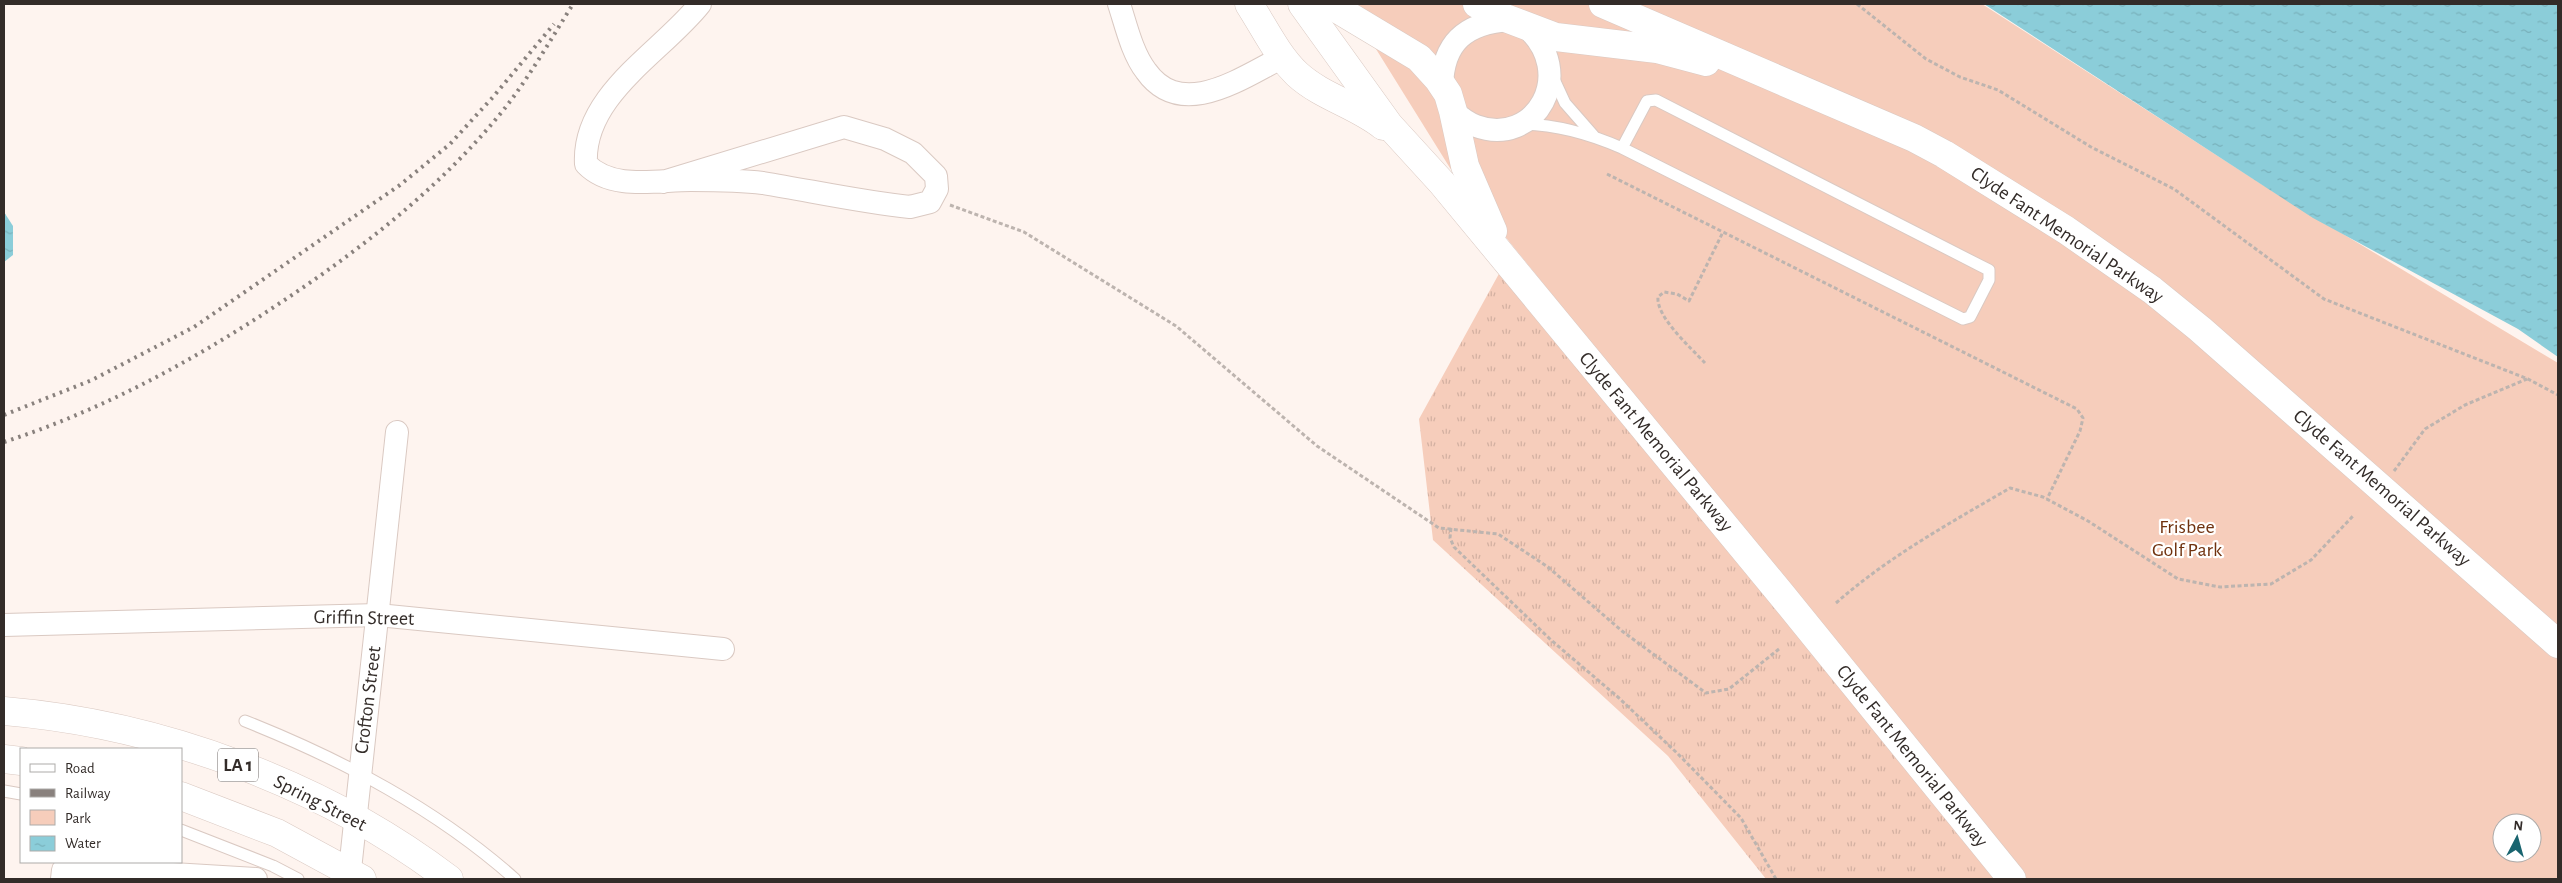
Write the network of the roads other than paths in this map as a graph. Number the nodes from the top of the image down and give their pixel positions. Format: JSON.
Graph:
{"nodes":[{"id":1,"x":700,"y":4,"type":"edge"},
{"id":2,"x":1119,"y":4,"type":"edge"},
{"id":3,"x":1250,"y":4,"type":"edge"},
{"id":4,"x":1302,"y":4,"type":"edge"},
{"id":5,"x":1329,"y":4,"type":"edge"},
{"id":6,"x":1477,"y":4,"type":"edge"},
{"id":7,"x":1603,"y":4,"type":"edge"},
{"id":8,"x":1517,"y":23,"type":"junction"},
{"id":9,"x":1283,"y":58,"type":"junction"},
{"id":10,"x":1550,"y":70,"type":"junction"},
{"id":11,"x":1442,"y":86,"type":"junction"},
{"id":12,"x":1827,"y":100,"type":"junction"},
{"id":13,"x":1453,"y":112,"type":"junction"},
{"id":14,"x":1518,"y":124,"type":"junction"},
{"id":15,"x":1595,"y":136,"type":"junction"},
{"id":16,"x":1404,"y":143,"type":"junction"},
{"id":17,"x":1622,"y":148,"type":"junction"},
{"id":18,"x":663,"y":182,"type":"junction"},
{"id":19,"x":1506,"y":261,"type":"junction"},
{"id":20,"x":397,"y":432,"type":"dead end"},
{"id":21,"x":378,"y":615,"type":"junction"},
{"id":22,"x":4,"y":625,"type":"edge"},
{"id":23,"x":2558,"y":644,"type":"edge"},
{"id":24,"x":723,"y":649,"type":"dead end"},
{"id":25,"x":4,"y":711,"type":"edge"},
{"id":26,"x":245,"y":721,"type":"dead end"},
{"id":27,"x":4,"y":759,"type":"edge"},
{"id":28,"x":20,"y":761,"type":"edge"},
{"id":29,"x":360,"y":772,"type":"junction"},
{"id":30,"x":4,"y":791,"type":"edge"},
{"id":31,"x":20,"y":794,"type":"edge"},
{"id":32,"x":182,"y":796,"type":"edge"},
{"id":33,"x":356,"y":819,"type":"junction"},
{"id":34,"x":182,"y":830,"type":"edge"},
{"id":35,"x":63,"y":874,"type":"edge"},
{"id":36,"x":354,"y":877,"type":"edge"},
{"id":37,"x":256,"y":879,"type":"edge"},
{"id":38,"x":298,"y":879,"type":"edge"},
{"id":39,"x":450,"y":879,"type":"edge"},
{"id":40,"x":516,"y":879,"type":"edge"},
{"id":41,"x":2012,"y":879,"type":"edge"}],
"edges":[{"from":1,"to":18,"type":"street"},
{"from":2,"to":9,"type":"street"},
{"from":3,"to":9,"type":"main road"},
{"from":4,"to":16,"type":"main road","name":"Clyde Fant Memorial Parkway"},
{"from":5,"to":11,"type":"main road"},
{"from":6,"to":8,"type":"main road"},
{"from":7,"to":12,"type":"main road","name":"Clyde Fant Memorial Parkway"},
{"from":8,"to":10,"type":"street"},
{"from":8,"to":11,"type":"street"},
{"from":8,"to":12,"type":"main road"},
{"from":9,"to":16,"type":"main road"},
{"from":10,"to":14,"type":"street"},
{"from":10,"to":15,"type":"lane"},
{"from":11,"to":13,"type":"main road"},
{"from":12,"to":23,"type":"main road","name":"Clyde Fant Memorial Parkway"},
{"from":13,"to":14,"type":"street"},
{"from":13,"to":19,"type":"main road"},
{"from":14,"to":15,"type":"lane"},
{"from":15,"to":17,"type":"lane"},
{"from":16,"to":19,"type":"main road","name":"Clyde Fant Memorial Parkway"},
{"from":17,"to":17,"type":"lane"},
{"from":18,"to":18,"type":"street"},
{"from":19,"to":41,"type":"main road","name":"Clyde Fant Memorial Parkway"},
{"from":20,"to":21,"type":"street","name":"Crofton Street"},
{"from":21,"to":22,"type":"street","name":"Griffin Street"},
{"from":21,"to":24,"type":"street","name":"Griffin Street"},
{"from":21,"to":29,"type":"street","name":"Crofton Street"},
{"from":25,"to":33,"type":"main road","name":"Spring Street","number":"LA 1"},
{"from":26,"to":29,"type":"lane"},
{"from":27,"to":28,"type":"main road"},
{"from":29,"to":33,"type":"street","name":"Crofton Street"},
{"from":29,"to":40,"type":"lane"},
{"from":30,"to":31,"type":"lane"},
{"from":32,"to":36,"type":"main road","number":"LA 1"},
{"from":33,"to":36,"type":"street","name":"Crofton Street"},
{"from":33,"to":39,"type":"main road","name":"Spring Street","number":"LA 1"},
{"from":34,"to":38,"type":"lane"},
{"from":35,"to":37,"type":"street"}]}
